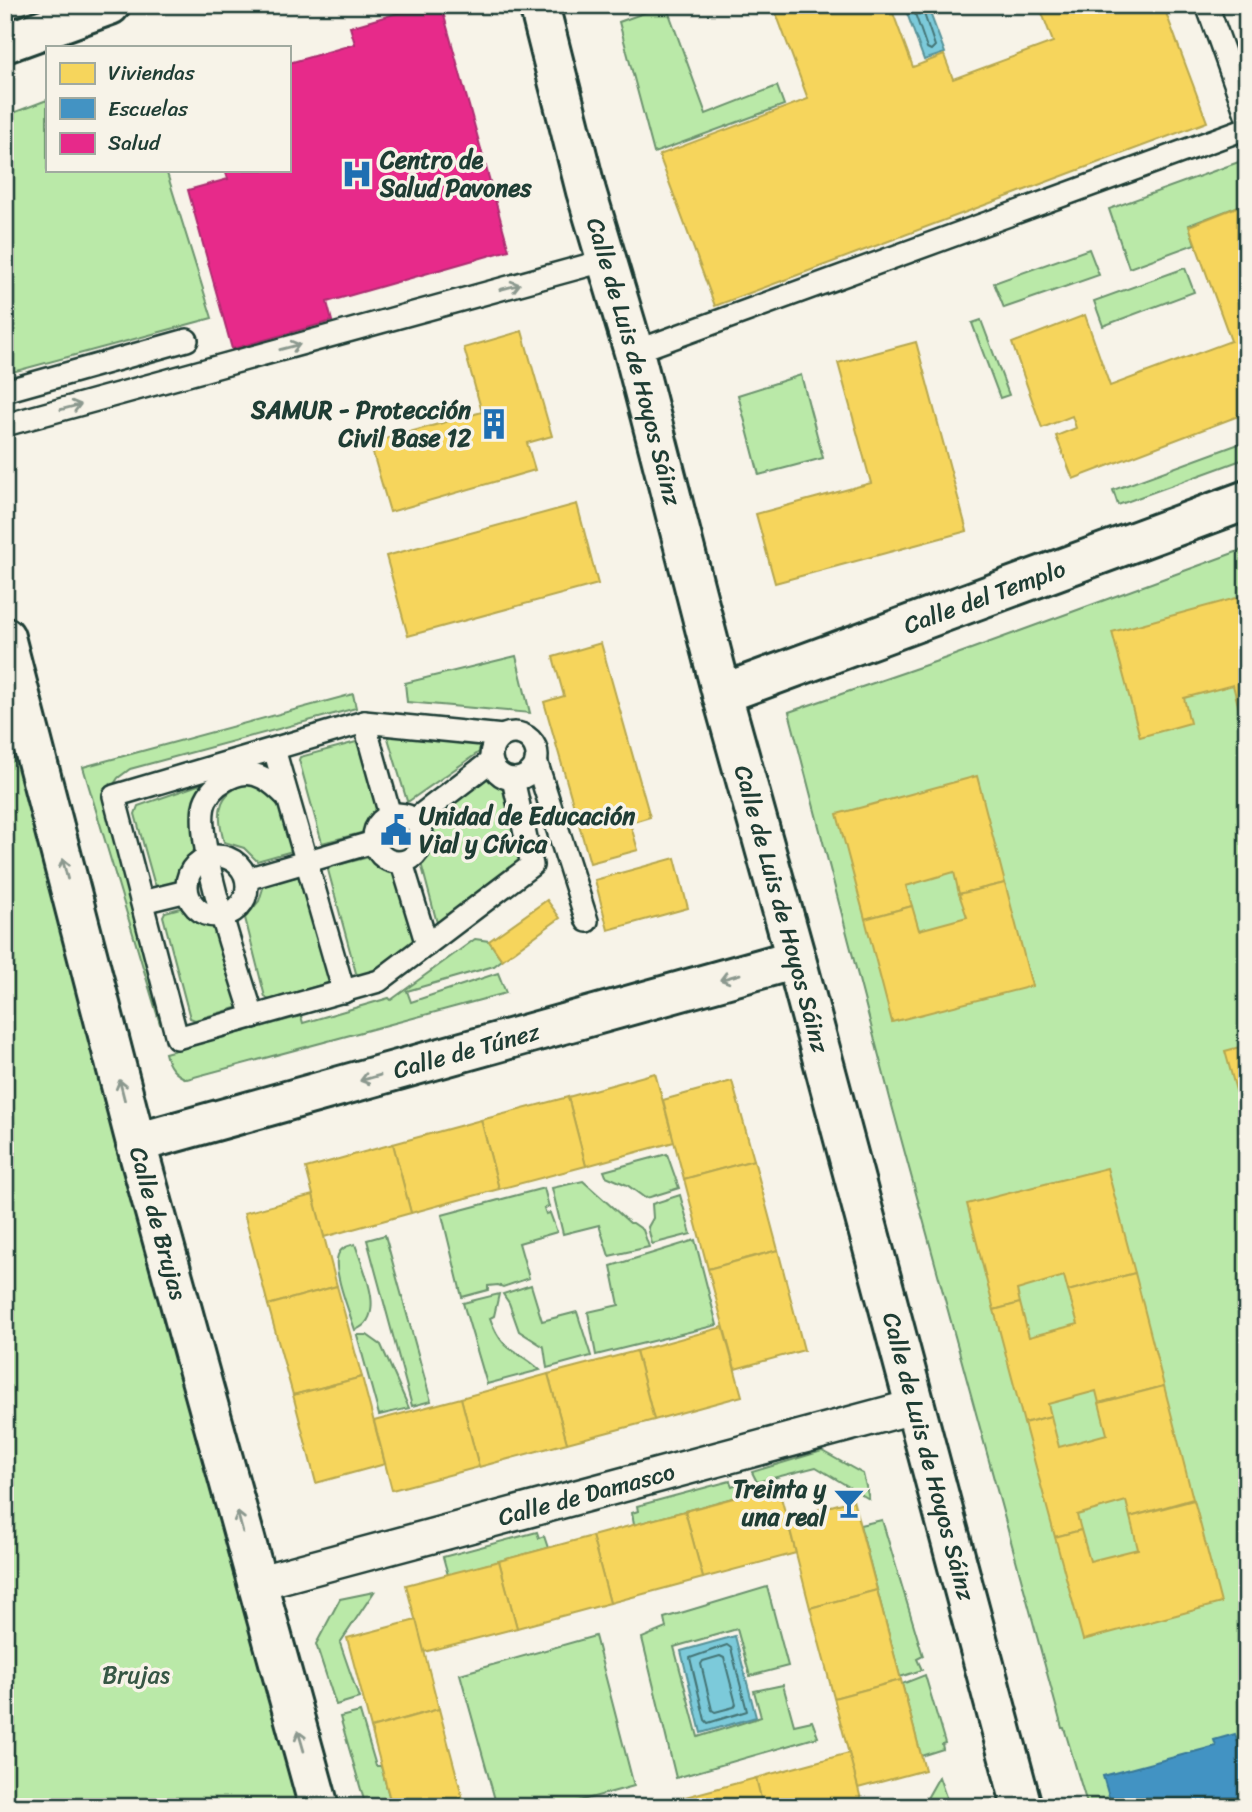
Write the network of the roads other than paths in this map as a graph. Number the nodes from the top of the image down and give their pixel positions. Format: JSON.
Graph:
{"nodes":[{"id":1,"x":110,"y":5,"type":"edge"},
{"id":2,"x":1208,"y":5,"type":"edge"},
{"id":3,"x":539,"y":8,"type":"edge"},
{"id":4,"x":5,"y":43,"type":"edge"},
{"id":5,"x":1247,"y":117,"type":"edge"},
{"id":6,"x":1247,"y":128,"type":"edge"},
{"id":7,"x":607,"y":260,"type":"junction"},
{"id":8,"x":187,"y":340,"type":"dead end"},
{"id":9,"x":634,"y":352,"type":"junction"},
{"id":10,"x":5,"y":391,"type":"edge"},
{"id":11,"x":5,"y":425,"type":"edge"},
{"id":12,"x":1247,"y":500,"type":"edge"},
{"id":13,"x":5,"y":637,"type":"edge"},
{"id":14,"x":722,"y":694,"type":"junction"},
{"id":15,"x":364,"y":722,"type":"junction"},
{"id":16,"x":503,"y":736,"type":"junction"},
{"id":17,"x":274,"y":749,"type":"junction"},
{"id":18,"x":491,"y":761,"type":"junction"},
{"id":19,"x":536,"y":761,"type":"junction"},
{"id":20,"x":513,"y":779,"type":"junction"},
{"id":21,"x":288,"y":798,"type":"junction"},
{"id":22,"x":390,"y":815,"type":"junction"},
{"id":23,"x":414,"y":820,"type":"junction"},
{"id":24,"x":374,"y":842,"type":"junction"},
{"id":25,"x":206,"y":858,"type":"junction"},
{"id":26,"x":306,"y":861,"type":"junction"},
{"id":27,"x":402,"y":863,"type":"junction"},
{"id":28,"x":247,"y":879,"type":"junction"},
{"id":29,"x":187,"y":891,"type":"junction"},
{"id":30,"x":142,"y":902,"type":"junction"},
{"id":31,"x":223,"y":916,"type":"junction"},
{"id":32,"x":587,"y":922,"type":"dead end"},
{"id":33,"x":427,"y":945,"type":"junction"},
{"id":34,"x":796,"y":959,"type":"junction"},
{"id":35,"x":344,"y":992,"type":"junction"},
{"id":36,"x":253,"y":1017,"type":"junction"},
{"id":37,"x":136,"y":1143,"type":"junction"},
{"id":38,"x":916,"y":1406,"type":"junction"},
{"id":39,"x":257,"y":1583,"type":"junction"},
{"id":40,"x":320,"y":1807,"type":"edge"},
{"id":41,"x":1022,"y":1807,"type":"edge"}],
"edges":[{"from":1,"to":4,"type":"street"},
{"from":2,"to":5,"type":"lane"},
{"from":3,"to":7,"type":"street","name":"Calle de Luis de Hoyos Sáinz"},
{"from":6,"to":9,"type":"lane"},
{"from":7,"to":9,"type":"street","name":"Calle de Luis de Hoyos Sáinz"},
{"from":11,"to":7,"type":"lane","one_way":true},
{"from":8,"to":10,"type":"lane"},
{"from":9,"to":14,"type":"street","name":"Calle de Luis de Hoyos Sáinz"},
{"from":12,"to":14,"type":"street","name":"Calle del Templo"},
{"from":37,"to":13,"type":"street","name":"Calle de Brujas","one_way":true},
{"from":14,"to":34,"type":"street","name":"Calle de Luis de Hoyos Sáinz"},
{"from":15,"to":16,"type":"lane"},
{"from":15,"to":17,"type":"lane"},
{"from":15,"to":22,"type":"lane"},
{"from":16,"to":18,"type":"lane"},
{"from":16,"to":19,"type":"lane"},
{"from":17,"to":21,"type":"lane"},
{"from":17,"to":30,"type":"lane"},
{"from":18,"to":20,"type":"lane"},
{"from":18,"to":23,"type":"lane"},
{"from":19,"to":20,"type":"lane"},
{"from":19,"to":32,"type":"lane"},
{"from":20,"to":33,"type":"lane"},
{"from":21,"to":25,"type":"lane"},
{"from":21,"to":26,"type":"lane"},
{"from":22,"to":23,"type":"lane"},
{"from":22,"to":24,"type":"lane"},
{"from":23,"to":27,"type":"lane"},
{"from":24,"to":26,"type":"lane"},
{"from":24,"to":27,"type":"lane"},
{"from":25,"to":28,"type":"lane"},
{"from":25,"to":29,"type":"lane"},
{"from":25,"to":31,"type":"lane"},
{"from":26,"to":28,"type":"lane"},
{"from":26,"to":35,"type":"lane"},
{"from":27,"to":33,"type":"lane"},
{"from":28,"to":31,"type":"lane"},
{"from":29,"to":30,"type":"lane"},
{"from":29,"to":31,"type":"lane"},
{"from":30,"to":36,"type":"lane"},
{"from":31,"to":36,"type":"lane"},
{"from":33,"to":35,"type":"lane"},
{"from":34,"to":37,"type":"street","name":"Calle de Túnez","one_way":true},
{"from":34,"to":38,"type":"street","name":"Calle de Luis de Hoyos Sáinz"},
{"from":35,"to":36,"type":"lane"},
{"from":39,"to":37,"type":"street","name":"Calle de Brujas","one_way":true},
{"from":38,"to":39,"type":"street","name":"Calle de Damasco"},
{"from":38,"to":41,"type":"street","name":"Calle de Luis de Hoyos Sáinz"},
{"from":40,"to":39,"type":"street","name":"Calle de Brujas","one_way":true}]}
